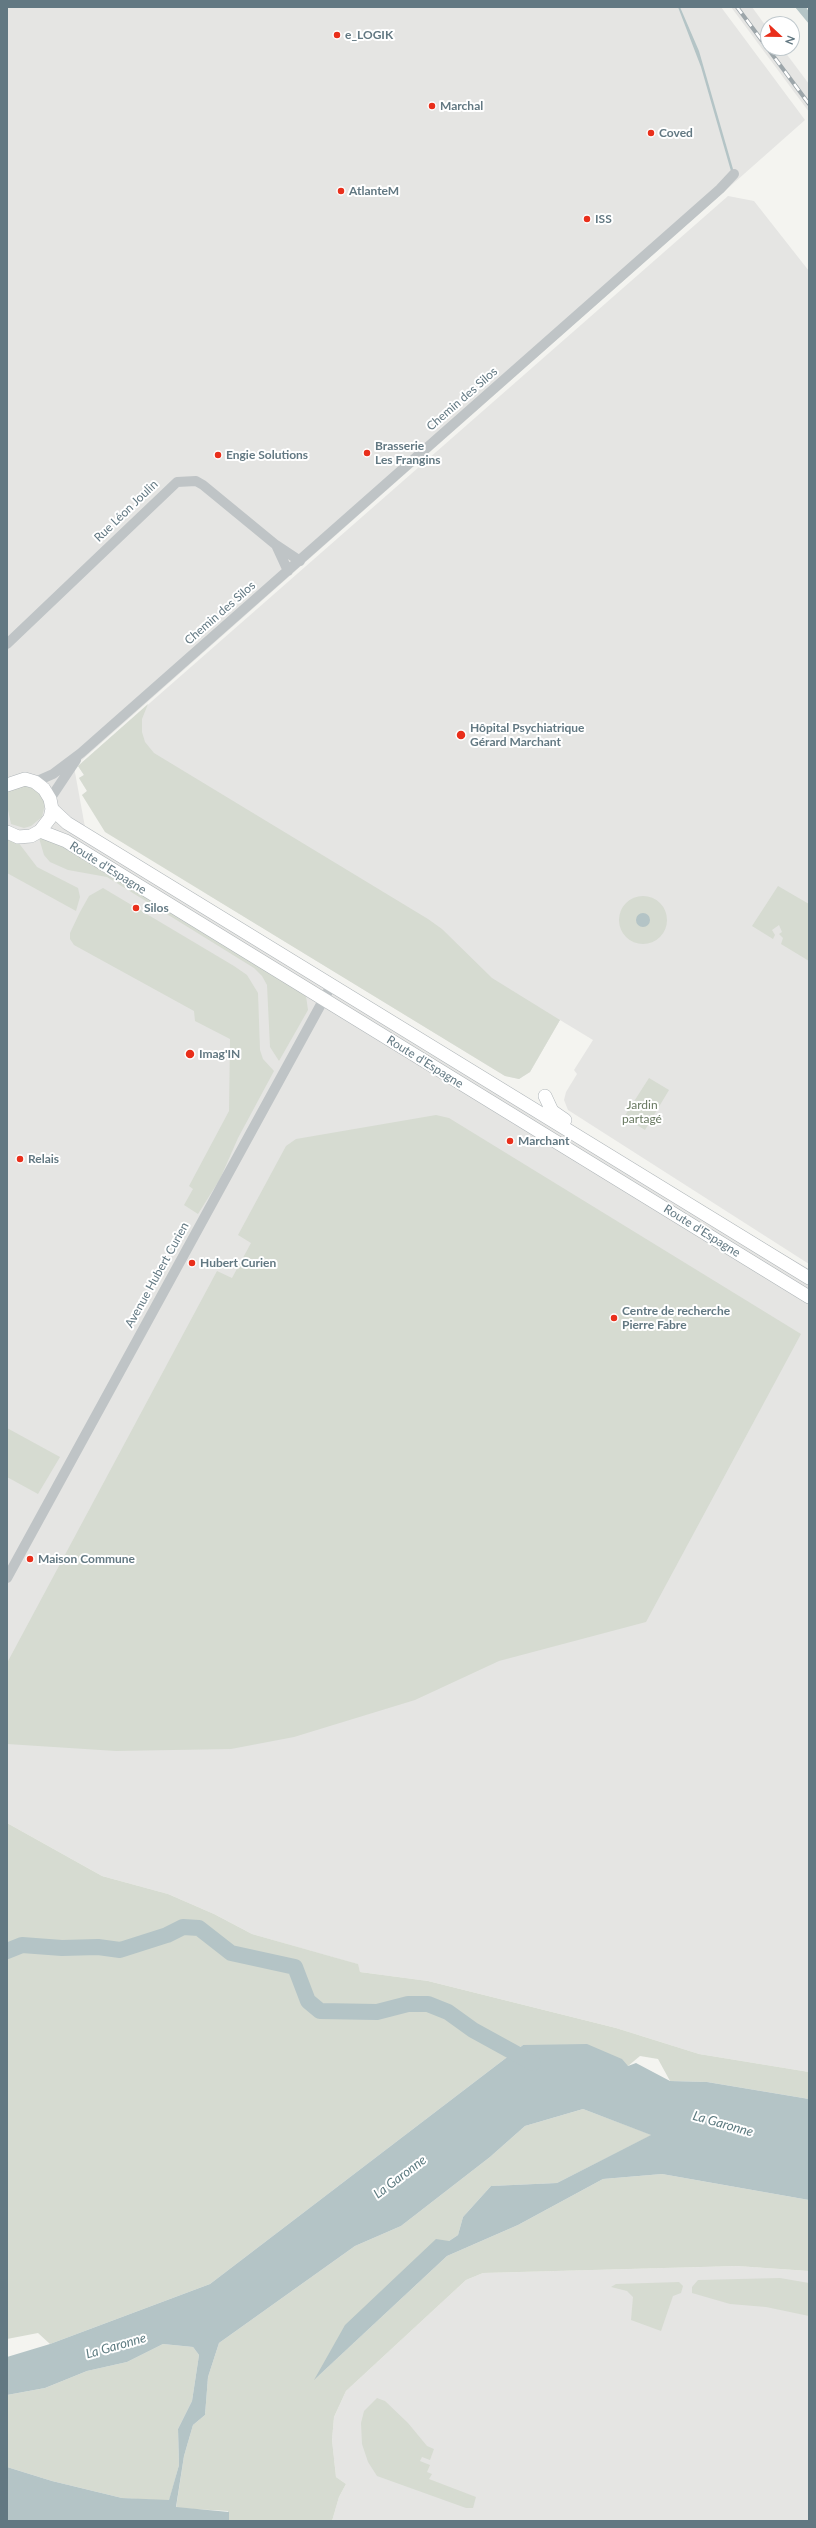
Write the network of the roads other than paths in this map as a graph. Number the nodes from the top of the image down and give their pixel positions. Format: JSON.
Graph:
{"nodes":[{"id":1,"x":734,"y":174,"type":"dead end"},
{"id":2,"x":276,"y":545,"type":"junction"},
{"id":3,"x":300,"y":561,"type":"junction"},
{"id":4,"x":288,"y":571,"type":"junction"},
{"id":5,"x":7,"y":644,"type":"edge"},
{"id":6,"x":81,"y":754,"type":"junction"},
{"id":7,"x":9,"y":779,"type":"edge"},
{"id":8,"x":35,"y":782,"type":"junction"},
{"id":9,"x":51,"y":804,"type":"junction"},
{"id":10,"x":40,"y":831,"type":"junction"},
{"id":11,"x":7,"y":832,"type":"edge"},
{"id":12,"x":331,"y":986,"type":"junction"},
{"id":13,"x":323,"y":1000,"type":"junction"},
{"id":14,"x":545,"y":1096,"type":"dead end"},
{"id":15,"x":617,"y":1160,"type":"junction"},
{"id":16,"x":809,"y":1278,"type":"edge"},
{"id":17,"x":809,"y":1298,"type":"edge"},
{"id":18,"x":7,"y":1578,"type":"edge"}],
"edges":[{"from":1,"to":3,"type":"street","name":"Chemin des Silos"},
{"from":2,"to":3,"type":"street","name":"Rue Léon Joulin"},
{"from":2,"to":4,"type":"street","name":"Rue Léon Joulin"},
{"from":2,"to":5,"type":"street","name":"Rue Léon Joulin"},
{"from":3,"to":4,"type":"street","name":"Chemin des Silos"},
{"from":4,"to":6,"type":"street","name":"Chemin des Silos"},
{"from":6,"to":8,"type":"street","name":"Chemin des Silos"},
{"from":6,"to":9,"type":"street","name":"Chemin des Silos"},
{"from":7,"to":8,"type":"main road"},
{"from":8,"to":9,"type":"main road","name":"Route d'Espagne"},
{"from":9,"to":10,"type":"main road"},
{"from":9,"to":12,"type":"main road","name":"Route d'Espagne"},
{"from":10,"to":11,"type":"main road"},
{"from":10,"to":13,"type":"main road","name":"Route d'Espagne"},
{"from":12,"to":13,"type":"street","name":"Avenue Hubert Curien"},
{"from":12,"to":15,"type":"main road","name":"Route d'Espagne"},
{"from":13,"to":17,"type":"main road","name":"Route d'Espagne"},
{"from":13,"to":18,"type":"street","name":"Avenue Hubert Curien"},
{"from":14,"to":15,"type":"main road"},
{"from":15,"to":16,"type":"main road","name":"Route d'Espagne"}]}
